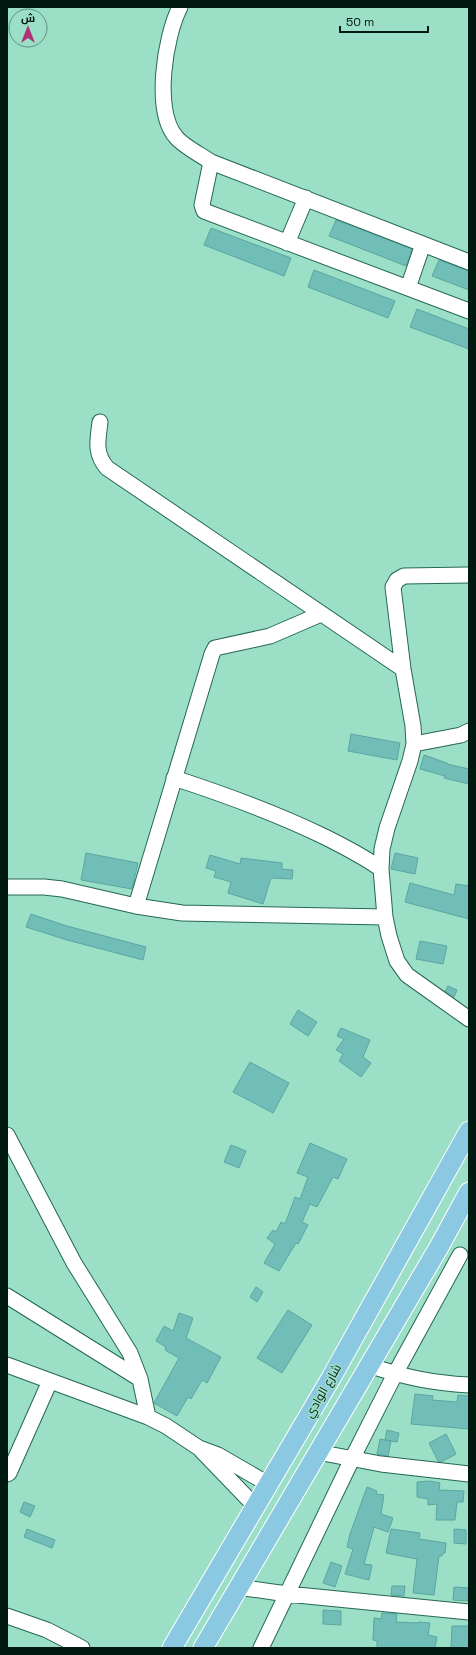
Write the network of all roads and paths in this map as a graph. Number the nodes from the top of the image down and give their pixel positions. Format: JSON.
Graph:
{"nodes":[{"id":1,"x":180,"y":7,"type":"edge"},
{"id":2,"x":211,"y":162,"type":"junction"},
{"id":3,"x":306,"y":198,"type":"junction"},
{"id":4,"x":287,"y":243,"type":"junction"},
{"id":5,"x":423,"y":244,"type":"junction"},
{"id":6,"x":469,"y":262,"type":"edge"},
{"id":7,"x":408,"y":288,"type":"junction"},
{"id":8,"x":469,"y":311,"type":"edge"},
{"id":9,"x":100,"y":422,"type":"dead end"},
{"id":10,"x":469,"y":575,"type":"edge"},
{"id":11,"x":322,"y":614,"type":"junction"},
{"id":12,"x":403,"y":669,"type":"junction"},
{"id":13,"x":469,"y":731,"type":"edge"},
{"id":14,"x":414,"y":744,"type":"junction"},
{"id":15,"x":174,"y":778,"type":"junction"},
{"id":16,"x":381,"y":869,"type":"junction"},
{"id":17,"x":7,"y":886,"type":"edge"},
{"id":18,"x":136,"y":906,"type":"junction"},
{"id":19,"x":385,"y":917,"type":"junction"},
{"id":20,"x":469,"y":1019,"type":"edge"},
{"id":21,"x":469,"y":1131,"type":"edge"},
{"id":22,"x":7,"y":1135,"type":"edge"},
{"id":23,"x":468,"y":1197,"type":"edge"},
{"id":24,"x":439,"y":1247,"type":"junction"},
{"id":25,"x":464,"y":1257,"type":"edge"},
{"id":26,"x":7,"y":1296,"type":"edge"},
{"id":27,"x":7,"y":1365,"type":"edge"},
{"id":28,"x":368,"y":1365,"type":"junction"},
{"id":29,"x":396,"y":1374,"type":"junction"},
{"id":30,"x":331,"y":1378,"type":"junction"},
{"id":31,"x":140,"y":1379,"type":"junction"},
{"id":32,"x":50,"y":1381,"type":"junction"},
{"id":33,"x":469,"y":1385,"type":"edge"},
{"id":34,"x":354,"y":1389,"type":"junction"},
{"id":35,"x":148,"y":1417,"type":"junction"},
{"id":36,"x":307,"y":1418,"type":"junction"},
{"id":37,"x":330,"y":1432,"type":"junction"},
{"id":38,"x":199,"y":1448,"type":"junction"},
{"id":39,"x":317,"y":1452,"type":"junction"},
{"id":40,"x":352,"y":1459,"type":"junction"},
{"id":41,"x":7,"y":1474,"type":"edge"},
{"id":42,"x":469,"y":1474,"type":"edge"},
{"id":43,"x":268,"y":1484,"type":"junction"},
{"id":44,"x":255,"y":1506,"type":"junction"},
{"id":45,"x":238,"y":1587,"type":"junction"},
{"id":46,"x":287,"y":1594,"type":"junction"},
{"id":47,"x":469,"y":1612,"type":"edge"},
{"id":48,"x":7,"y":1616,"type":"edge"},
{"id":49,"x":82,"y":1648,"type":"edge"},
{"id":50,"x":172,"y":1648,"type":"edge"},
{"id":51,"x":203,"y":1648,"type":"edge"},
{"id":52,"x":261,"y":1648,"type":"edge"}],
"edges":[{"from":1,"to":2,"type":"street"},
{"from":2,"to":3,"type":"street"},
{"from":2,"to":4,"type":"street"},
{"from":3,"to":4,"type":"street"},
{"from":3,"to":5,"type":"street"},
{"from":4,"to":7,"type":"street"},
{"from":5,"to":6,"type":"street"},
{"from":5,"to":7,"type":"street"},
{"from":7,"to":8,"type":"street"},
{"from":9,"to":11,"type":"street"},
{"from":10,"to":12,"type":"street"},
{"from":11,"to":12,"type":"street"},
{"from":11,"to":15,"type":"street"},
{"from":12,"to":14,"type":"street"},
{"from":13,"to":14,"type":"street"},
{"from":14,"to":16,"type":"street"},
{"from":15,"to":16,"type":"street"},
{"from":15,"to":18,"type":"street"},
{"from":16,"to":19,"type":"street"},
{"from":17,"to":18,"type":"street"},
{"from":18,"to":19,"type":"street"},
{"from":19,"to":20,"type":"street"},
{"from":21,"to":30,"type":"main road","name":"شارع الوادي"},
{"from":22,"to":31,"type":"street"},
{"from":23,"to":24,"type":"main road"},
{"from":24,"to":25,"type":"street"},
{"from":24,"to":28,"type":"main road"},
{"from":25,"to":29,"type":"street"},
{"from":26,"to":31,"type":"street"},
{"from":27,"to":32,"type":"street"},
{"from":28,"to":29,"type":"street"},
{"from":28,"to":34,"type":"main road"},
{"from":29,"to":33,"type":"street"},
{"from":29,"to":40,"type":"street"},
{"from":30,"to":34,"type":"main road"},
{"from":30,"to":36,"type":"main road","name":"شارع الوادي"},
{"from":31,"to":35,"type":"street"},
{"from":32,"to":35,"type":"street"},
{"from":32,"to":41,"type":"street"},
{"from":34,"to":37,"type":"main road"},
{"from":35,"to":38,"type":"street"},
{"from":36,"to":37,"type":"main road"},
{"from":36,"to":43,"type":"main road","name":"شارع الوادي"},
{"from":37,"to":39,"type":"main road"},
{"from":38,"to":43,"type":"street"},
{"from":38,"to":44,"type":"street"},
{"from":39,"to":40,"type":"street"},
{"from":39,"to":45,"type":"main road"},
{"from":40,"to":42,"type":"street"},
{"from":40,"to":46,"type":"street"},
{"from":43,"to":44,"type":"main road","name":"شارع الوادي"},
{"from":44,"to":50,"type":"main road","name":"شارع الوادي"},
{"from":45,"to":46,"type":"street"},
{"from":45,"to":51,"type":"main road"},
{"from":46,"to":47,"type":"street"},
{"from":46,"to":52,"type":"street"},
{"from":48,"to":49,"type":"street"}]}
